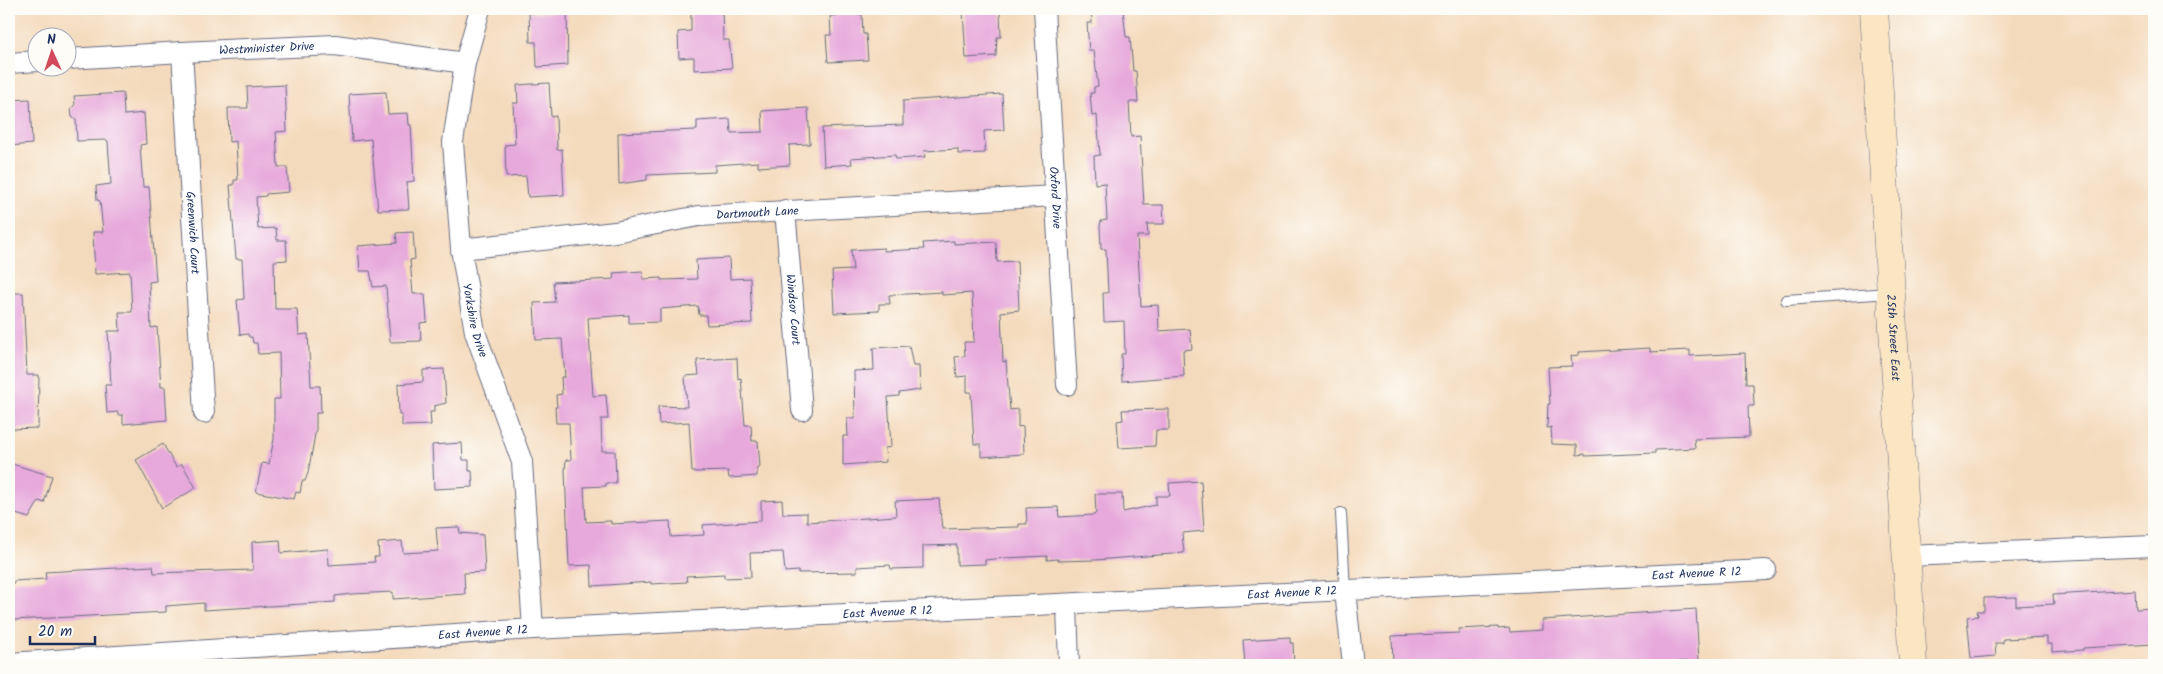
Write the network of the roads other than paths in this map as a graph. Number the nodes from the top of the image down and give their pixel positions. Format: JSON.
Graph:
{"nodes":[{"id":1,"x":480,"y":9,"type":"edge"},
{"id":2,"x":1044,"y":9,"type":"edge"},
{"id":3,"x":1874,"y":9,"type":"edge"},
{"id":4,"x":182,"y":52,"type":"junction"},
{"id":5,"x":78,"y":58,"type":"edge"},
{"id":6,"x":28,"y":62,"type":"edge"},
{"id":7,"x":9,"y":63,"type":"edge"},
{"id":8,"x":465,"y":63,"type":"junction"},
{"id":9,"x":1055,"y":196,"type":"junction"},
{"id":10,"x":786,"y":210,"type":"junction"},
{"id":11,"x":461,"y":249,"type":"junction"},
{"id":12,"x":1891,"y":293,"type":"junction"},
{"id":13,"x":1786,"y":300,"type":"dead end"},
{"id":14,"x":1067,"y":385,"type":"dead end"},
{"id":15,"x":802,"y":410,"type":"dead end"},
{"id":16,"x":204,"y":413,"type":"dead end"},
{"id":17,"x":1341,"y":513,"type":"dead end"},
{"id":18,"x":2154,"y":546,"type":"edge"},
{"id":19,"x":1906,"y":556,"type":"junction"},
{"id":20,"x":1766,"y":570,"type":"dead end"},
{"id":21,"x":1345,"y":591,"type":"junction"},
{"id":22,"x":1067,"y":605,"type":"junction"},
{"id":23,"x":533,"y":629,"type":"junction"},
{"id":24,"x":9,"y":663,"type":"edge"},
{"id":25,"x":45,"y":663,"type":"edge"},
{"id":26,"x":1070,"y":665,"type":"edge"},
{"id":27,"x":1353,"y":665,"type":"edge"},
{"id":28,"x":1913,"y":665,"type":"edge"}],
"edges":[{"from":1,"to":8,"type":"street","name":"Yorkshire Drive"},
{"from":2,"to":9,"type":"street","name":"Oxford Drive"},
{"from":3,"to":12,"type":"main road","name":"25th Street East"},
{"from":4,"to":5,"type":"street","name":"Westminister Drive"},
{"from":4,"to":8,"type":"street","name":"Westminister Drive"},
{"from":4,"to":16,"type":"street","name":"Greenwich Court"},
{"from":6,"to":7,"type":"street"},
{"from":8,"to":11,"type":"street","name":"Yorkshire Drive"},
{"from":9,"to":10,"type":"street","name":"Dartmouth Lane"},
{"from":9,"to":14,"type":"street","name":"Oxford Drive"},
{"from":10,"to":11,"type":"street","name":"Dartmouth Lane"},
{"from":10,"to":15,"type":"street","name":"Windsor Court"},
{"from":11,"to":23,"type":"street","name":"Yorkshire Drive"},
{"from":12,"to":13,"type":"lane"},
{"from":12,"to":19,"type":"main road","name":"25th Street East"},
{"from":17,"to":21,"type":"lane"},
{"from":18,"to":19,"type":"street"},
{"from":19,"to":28,"type":"main road","name":"25th Street East"},
{"from":20,"to":21,"type":"street","name":"East Avenue R 12"},
{"from":21,"to":22,"type":"street","name":"East Avenue R 12"},
{"from":21,"to":27,"type":"street"},
{"from":22,"to":23,"type":"street","name":"East Avenue R 12"},
{"from":22,"to":26,"type":"street"},
{"from":23,"to":25,"type":"street","name":"East Avenue R 12"},
{"from":24,"to":25,"type":"street","name":"East Avenue R 12"}]}
